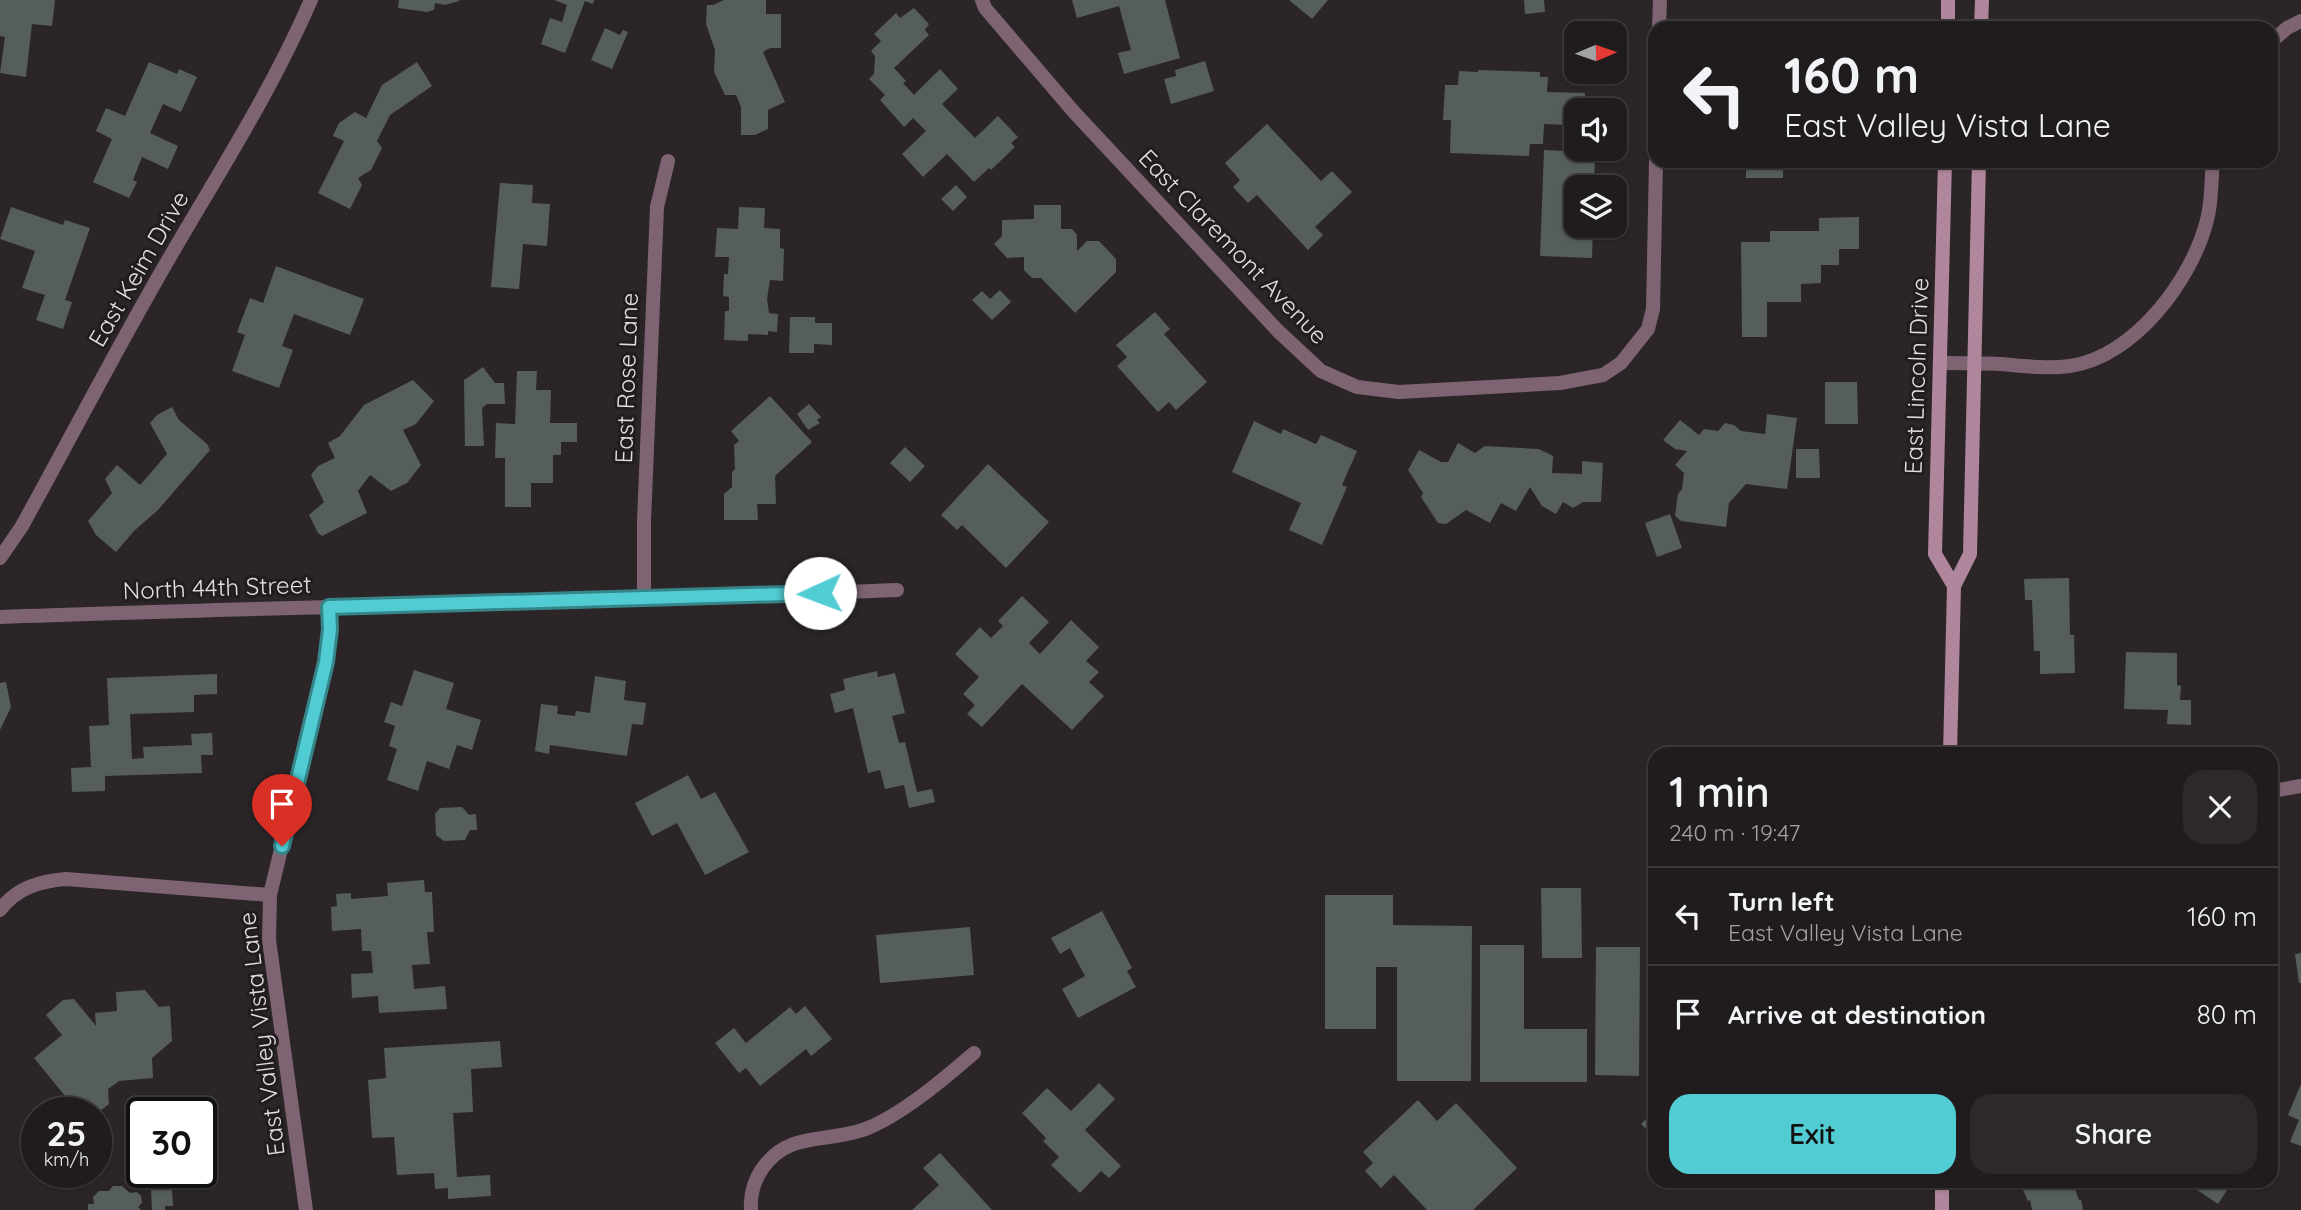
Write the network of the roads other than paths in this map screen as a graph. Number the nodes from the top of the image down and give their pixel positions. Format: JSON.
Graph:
{"nodes":[{"id":1,"x":311,"y":0,"type":"edge"},
{"id":2,"x":982,"y":0,"type":"edge"},
{"id":3,"x":1660,"y":0,"type":"edge"},
{"id":4,"x":1948,"y":0,"type":"edge"},
{"id":5,"x":1982,"y":0,"type":"edge"},
{"id":6,"x":1659,"y":21,"type":"edge"},
{"id":7,"x":1948,"y":21,"type":"edge"},
{"id":8,"x":1981,"y":21,"type":"edge"},
{"id":9,"x":2301,"y":21,"type":"edge"},
{"id":10,"x":2278,"y":36,"type":"edge"},
{"id":11,"x":668,"y":161,"type":"dead end"},
{"id":12,"x":1656,"y":168,"type":"edge"},
{"id":13,"x":1945,"y":168,"type":"edge"},
{"id":14,"x":1979,"y":168,"type":"edge"},
{"id":15,"x":2212,"y":168,"type":"edge"},
{"id":16,"x":1941,"y":363,"type":"junction"},
{"id":17,"x":1974,"y":363,"type":"junction"},
{"id":18,"x":0,"y":558,"type":"edge"},
{"id":19,"x":1954,"y":586,"type":"junction"},
{"id":20,"x":897,"y":590,"type":"dead end"},
{"id":21,"x":644,"y":598,"type":"junction"},
{"id":22,"x":329,"y":607,"type":"junction"},
{"id":23,"x":0,"y":617,"type":"edge"},
{"id":24,"x":1950,"y":747,"type":"edge"},
{"id":25,"x":2301,"y":786,"type":"edge"},
{"id":26,"x":2278,"y":789,"type":"edge"},
{"id":27,"x":270,"y":895,"type":"junction"},
{"id":28,"x":0,"y":910,"type":"edge"},
{"id":29,"x":974,"y":1053,"type":"dead end"},
{"id":30,"x":1942,"y":1188,"type":"edge"},
{"id":31,"x":306,"y":1210,"type":"edge"},
{"id":32,"x":751,"y":1210,"type":"edge"},
{"id":33,"x":1942,"y":1210,"type":"edge"}],
"edges":[{"from":1,"to":18,"type":"street","name":"East Keim Drive"},
{"from":2,"to":12,"type":"street","name":"East Claremont Avenue"},
{"from":3,"to":6,"type":"street"},
{"from":4,"to":7,"type":"main road"},
{"from":5,"to":8,"type":"main road"},
{"from":9,"to":10,"type":"street"},
{"from":11,"to":21,"type":"street","name":"East Rose Lane"},
{"from":13,"to":16,"type":"main road","name":"East Lincoln Drive"},
{"from":14,"to":17,"type":"main road"},
{"from":15,"to":17,"type":"street"},
{"from":16,"to":17,"type":"street"},
{"from":16,"to":19,"type":"main road","name":"East Lincoln Drive"},
{"from":17,"to":19,"type":"main road"},
{"from":19,"to":24,"type":"main road"},
{"from":20,"to":21,"type":"street","name":"North 44th Street"},
{"from":21,"to":22,"type":"street","name":"North 44th Street"},
{"from":22,"to":23,"type":"street","name":"North 44th Street"},
{"from":22,"to":27,"type":"street","name":"East Valley Vista Lane"},
{"from":25,"to":26,"type":"street"},
{"from":27,"to":28,"type":"street"},
{"from":27,"to":31,"type":"street","name":"East Valley Vista Lane"},
{"from":29,"to":32,"type":"street"},
{"from":30,"to":33,"type":"main road"}]}
